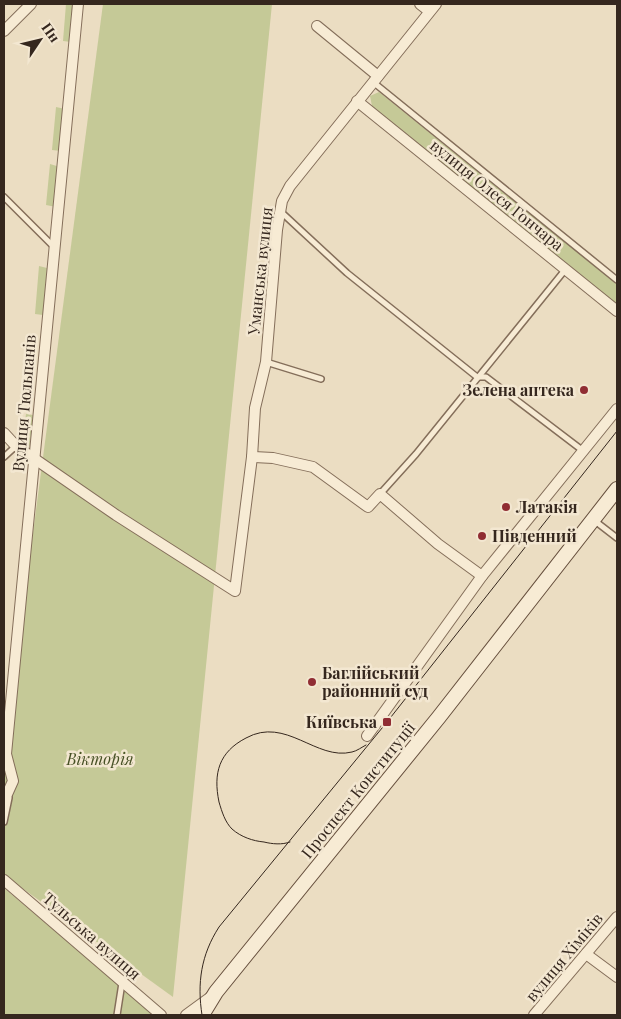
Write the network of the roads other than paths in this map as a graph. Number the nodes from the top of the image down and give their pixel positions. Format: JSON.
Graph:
{"nodes":[{"id":1,"x":31,"y":4,"type":"edge"},
{"id":2,"x":78,"y":4,"type":"edge"},
{"id":3,"x":420,"y":4,"type":"edge"},
{"id":4,"x":432,"y":8,"type":"edge"},
{"id":5,"x":317,"y":26,"type":"dead end"},
{"id":6,"x":4,"y":31,"type":"edge"},
{"id":7,"x":376,"y":79,"type":"junction"},
{"id":8,"x":357,"y":101,"type":"junction"},
{"id":9,"x":4,"y":197,"type":"edge"},
{"id":10,"x":280,"y":212,"type":"junction"},
{"id":11,"x":53,"y":246,"type":"junction"},
{"id":12,"x":565,"y":270,"type":"junction"},
{"id":13,"x":617,"y":280,"type":"edge"},
{"id":14,"x":617,"y":311,"type":"edge"},
{"id":15,"x":266,"y":362,"type":"junction"},
{"id":16,"x":476,"y":377,"type":"junction"},
{"id":17,"x":321,"y":379,"type":"dead end"},
{"id":18,"x":617,"y":409,"type":"edge"},
{"id":19,"x":4,"y":433,"type":"edge"},
{"id":20,"x":16,"y":446,"type":"junction"},
{"id":21,"x":582,"y":450,"type":"junction"},
{"id":22,"x":4,"y":457,"type":"edge"},
{"id":23,"x":252,"y":457,"type":"junction"},
{"id":24,"x":35,"y":458,"type":"junction"},
{"id":25,"x":617,"y":489,"type":"edge"},
{"id":26,"x":380,"y":494,"type":"junction"},
{"id":27,"x":592,"y":519,"type":"junction"},
{"id":28,"x":617,"y":538,"type":"edge"},
{"id":29,"x":482,"y":576,"type":"junction"},
{"id":30,"x":367,"y":736,"type":"dead end"},
{"id":31,"x":5,"y":754,"type":"edge"},
{"id":32,"x":10,"y":791,"type":"junction"},
{"id":33,"x":4,"y":801,"type":"edge"},
{"id":34,"x":4,"y":822,"type":"edge"},
{"id":35,"x":4,"y":880,"type":"edge"},
{"id":36,"x":617,"y":917,"type":"edge"},
{"id":37,"x":586,"y":954,"type":"junction"},
{"id":38,"x":617,"y":977,"type":"edge"},
{"id":39,"x":122,"y":983,"type":"junction"},
{"id":40,"x":216,"y":992,"type":"junction"},
{"id":41,"x":118,"y":1015,"type":"edge"},
{"id":42,"x":161,"y":1015,"type":"edge"},
{"id":43,"x":186,"y":1015,"type":"edge"},
{"id":44,"x":202,"y":1015,"type":"edge"},
{"id":45,"x":215,"y":1015,"type":"edge"},
{"id":46,"x":534,"y":1015,"type":"edge"}],
"edges":[{"from":1,"to":6,"type":"street"},
{"from":2,"to":11,"type":"street","name":"Вулиця Тюльпанів"},
{"from":3,"to":4,"type":"street"},
{"from":4,"to":7,"type":"street","name":"Уманська вулиця"},
{"from":5,"to":7,"type":"street"},
{"from":7,"to":8,"type":"street","name":"Уманська вулиця"},
{"from":7,"to":13,"type":"lane"},
{"from":8,"to":10,"type":"street","name":"Уманська вулиця"},
{"from":8,"to":12,"type":"street","name":"вулиця Олеся Гончара"},
{"from":9,"to":11,"type":"lane"},
{"from":10,"to":15,"type":"street","name":"Уманська вулиця"},
{"from":10,"to":16,"type":"lane"},
{"from":11,"to":24,"type":"street","name":"Вулиця Тюльпанів"},
{"from":12,"to":14,"type":"street","name":"вулиця Олеся Гончара"},
{"from":12,"to":16,"type":"lane"},
{"from":15,"to":17,"type":"lane"},
{"from":15,"to":23,"type":"street","name":"Уманська вулиця"},
{"from":16,"to":21,"type":"lane"},
{"from":16,"to":26,"type":"lane"},
{"from":18,"to":21,"type":"street"},
{"from":19,"to":20,"type":"street"},
{"from":20,"to":22,"type":"lane"},
{"from":20,"to":24,"type":"street"},
{"from":21,"to":29,"type":"street"},
{"from":23,"to":24,"type":"street","name":"Уманська вулиця"},
{"from":23,"to":26,"type":"street"},
{"from":24,"to":31,"type":"street","name":"Вулиця Тюльпанів"},
{"from":25,"to":27,"type":"street","name":"Проспект Конституції"},
{"from":26,"to":29,"type":"street"},
{"from":27,"to":28,"type":"lane"},
{"from":27,"to":40,"type":"street","name":"Проспект Конституції"},
{"from":29,"to":30,"type":"street"},
{"from":31,"to":32,"type":"street","name":"Вулиця Тюльпанів"},
{"from":32,"to":33,"type":"street"},
{"from":32,"to":34,"type":"lane"},
{"from":35,"to":39,"type":"street","name":"Тульська вулиця"},
{"from":36,"to":37,"type":"street","name":"вулиця Хіміків"},
{"from":37,"to":38,"type":"street"},
{"from":37,"to":46,"type":"street","name":"вулиця Хіміків"},
{"from":39,"to":41,"type":"lane"},
{"from":39,"to":42,"type":"street","name":"Тульська вулиця"},
{"from":40,"to":43,"type":"street"},
{"from":40,"to":44,"type":"street","name":"Проспект Конституції"},
{"from":40,"to":45,"type":"street"}]}
